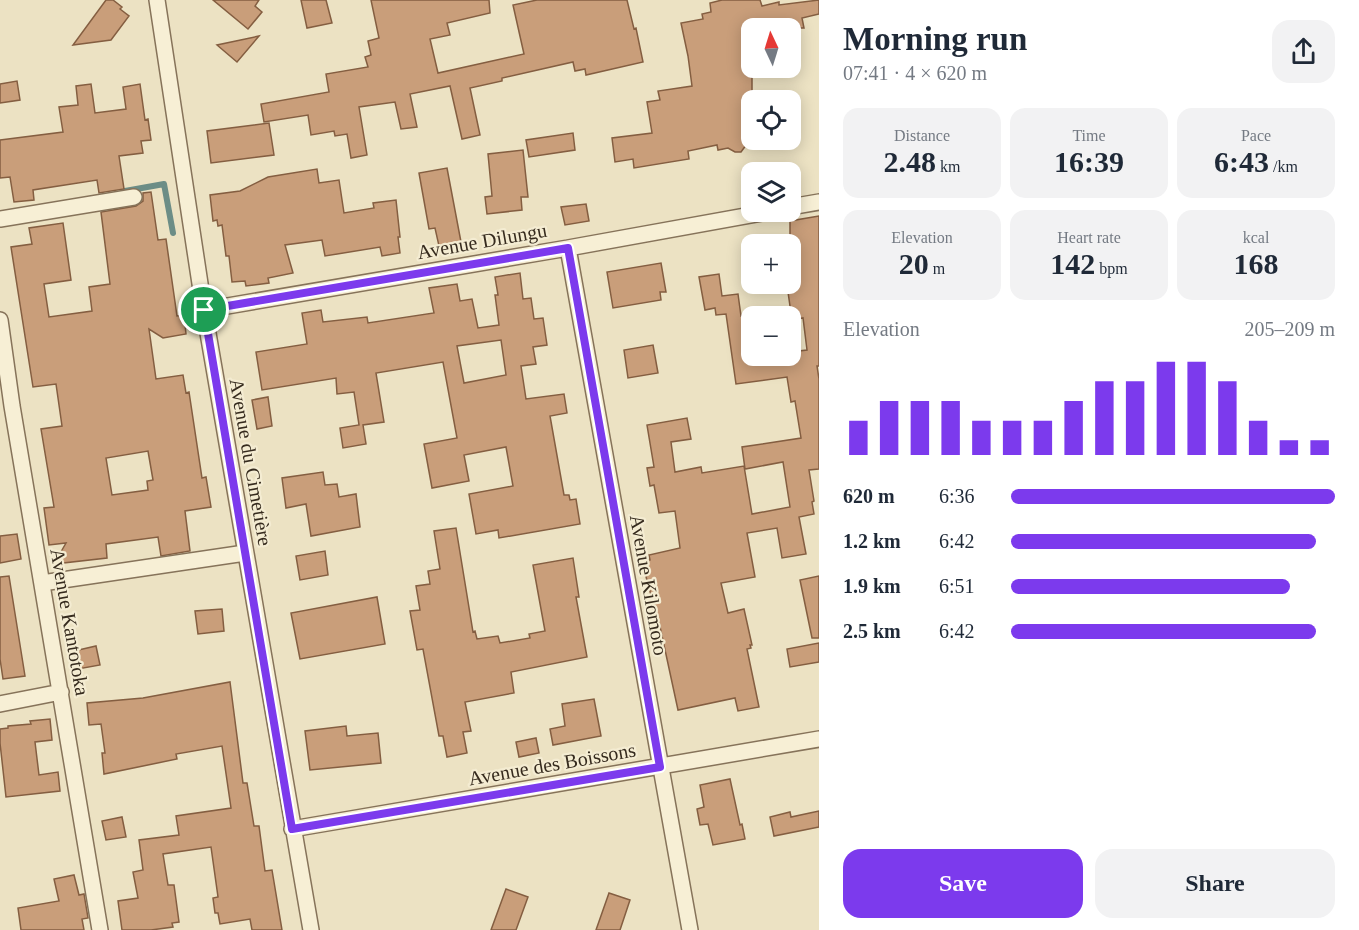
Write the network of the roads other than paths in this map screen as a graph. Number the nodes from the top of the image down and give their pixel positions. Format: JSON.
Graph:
{"nodes":[{"id":1,"x":157,"y":0,"type":"edge"},
{"id":2,"x":134,"y":197,"type":"dead end"},
{"id":3,"x":819,"y":202,"type":"edge"},
{"id":4,"x":801,"y":205,"type":"edge"},
{"id":5,"x":741,"y":217,"type":"edge"},
{"id":6,"x":0,"y":219,"type":"edge"},
{"id":7,"x":568,"y":248,"type":"junction"},
{"id":8,"x":204,"y":310,"type":"junction"},
{"id":9,"x":0,"y":320,"type":"edge"},
{"id":10,"x":6,"y":407,"type":"edge"},
{"id":11,"x":245,"y":553,"type":"junction"},
{"id":12,"x":42,"y":583,"type":"junction"},
{"id":13,"x":61,"y":692,"type":"junction"},
{"id":14,"x":0,"y":704,"type":"edge"},
{"id":15,"x":819,"y":740,"type":"edge"},
{"id":16,"x":660,"y":767,"type":"junction"},
{"id":17,"x":292,"y":829,"type":"junction"},
{"id":18,"x":100,"y":930,"type":"edge"},
{"id":19,"x":310,"y":930,"type":"edge"},
{"id":20,"x":690,"y":930,"type":"edge"}],
"edges":[{"from":1,"to":8,"type":"street","name":"Avenue du Cimetière"},
{"from":2,"to":6,"type":"street"},
{"from":3,"to":4,"type":"street"},
{"from":5,"to":7,"type":"street","name":"Avenue Dilungu"},
{"from":7,"to":8,"type":"street","name":"Avenue Dilungu"},
{"from":7,"to":16,"type":"street","name":"Avenue Kilomoto"},
{"from":8,"to":11,"type":"street","name":"Avenue du Cimetière"},
{"from":9,"to":10,"type":"street","name":"Avenue Kantotoka"},
{"from":10,"to":12,"type":"street","name":"Avenue Kantotoka"},
{"from":11,"to":12,"type":"street"},
{"from":11,"to":17,"type":"street","name":"Avenue du Cimetière"},
{"from":12,"to":13,"type":"street","name":"Avenue Kantotoka"},
{"from":13,"to":14,"type":"street"},
{"from":13,"to":18,"type":"street","name":"Avenue Kantotoka"},
{"from":15,"to":16,"type":"street","name":"Avenue des Boissons"},
{"from":16,"to":17,"type":"street","name":"Avenue des Boissons"},
{"from":16,"to":20,"type":"street","name":"Avenue Kilomoto"},
{"from":17,"to":19,"type":"street","name":"Avenue du Cimetière"}]}
